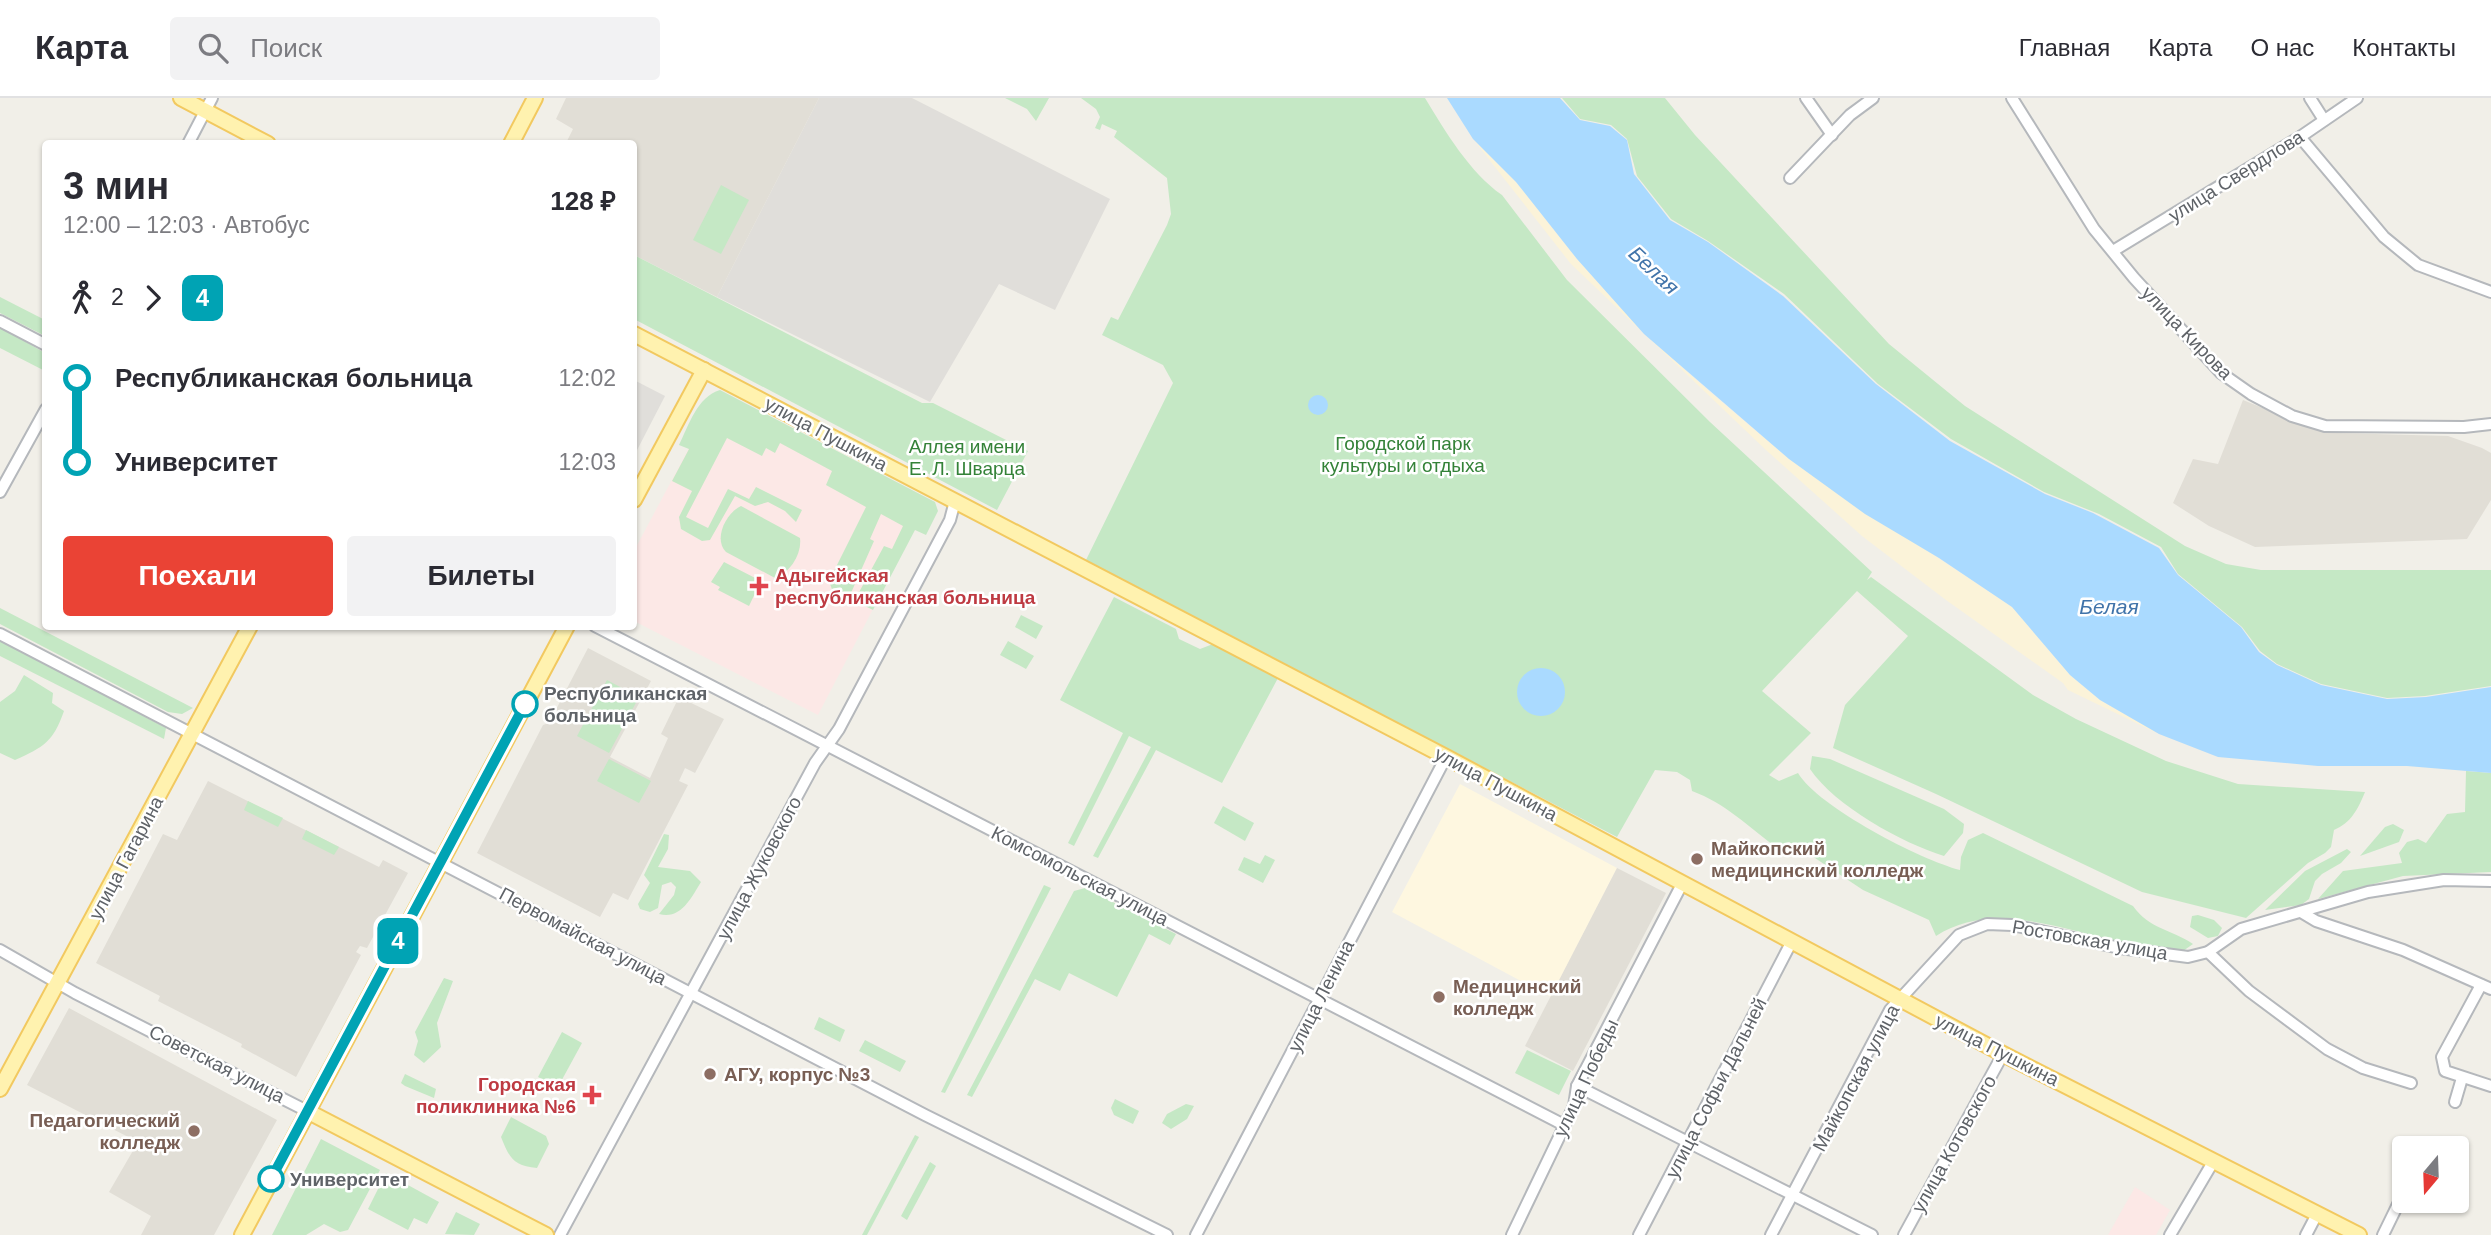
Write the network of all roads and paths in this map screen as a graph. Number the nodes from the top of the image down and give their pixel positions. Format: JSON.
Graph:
{"nodes":[{"id":1,"x":181,"y":98,"type":"edge"},
{"id":2,"x":535,"y":98,"type":"edge"},
{"id":3,"x":1806,"y":98,"type":"edge"},
{"id":4,"x":1873,"y":98,"type":"edge"},
{"id":5,"x":2012,"y":98,"type":"edge"},
{"id":6,"x":2310,"y":98,"type":"edge"},
{"id":7,"x":2357,"y":98,"type":"edge"},
{"id":8,"x":209,"y":104,"type":"edge"},
{"id":9,"x":2324,"y":120,"type":"junction"},
{"id":10,"x":1832,"y":135,"type":"junction"},
{"id":11,"x":2300,"y":137,"type":"junction"},
{"id":12,"x":190,"y":140,"type":"edge"},
{"id":13,"x":262,"y":140,"type":"edge"},
{"id":14,"x":513,"y":140,"type":"edge"},
{"id":15,"x":1790,"y":178,"type":"dead end"},
{"id":16,"x":2113,"y":251,"type":"junction"},
{"id":17,"x":2491,"y":292,"type":"edge"},
{"id":18,"x":0,"y":321,"type":"edge"},
{"id":19,"x":637,"y":336,"type":"edge"},
{"id":20,"x":42,"y":343,"type":"edge"},
{"id":21,"x":704,"y":370,"type":"junction"},
{"id":22,"x":42,"y":416,"type":"edge"},
{"id":23,"x":2491,"y":424,"type":"edge"},
{"id":24,"x":0,"y":492,"type":"edge"},
{"id":25,"x":637,"y":494,"type":"edge"},
{"id":26,"x":955,"y":501,"type":"junction"},
{"id":27,"x":248,"y":630,"type":"edge"},
{"id":28,"x":565,"y":630,"type":"edge"},
{"id":29,"x":603,"y":630,"type":"edge"},
{"id":30,"x":0,"y":634,"type":"edge"},
{"id":31,"x":193,"y":734,"type":"junction"},
{"id":32,"x":825,"y":745,"type":"junction"},
{"id":33,"x":1446,"y":757,"type":"junction"},
{"id":34,"x":441,"y":863,"type":"junction"},
{"id":35,"x":2491,"y":881,"type":"edge"},
{"id":36,"x":1682,"y":884,"type":"junction"},
{"id":37,"x":2301,"y":912,"type":"junction"},
{"id":38,"x":1959,"y":935,"type":"joint"},
{"id":39,"x":1792,"y":941,"type":"junction"},
{"id":40,"x":0,"y":950,"type":"edge"},
{"id":41,"x":2208,"y":952,"type":"junction"},
{"id":42,"x":57,"y":983,"type":"junction"},
{"id":43,"x":2486,"y":987,"type":"edge"},
{"id":44,"x":693,"y":993,"type":"junction"},
{"id":45,"x":1319,"y":999,"type":"junction"},
{"id":46,"x":1899,"y":999,"type":"junction"},
{"id":47,"x":2003,"y":1054,"type":"junction"},
{"id":48,"x":2462,"y":1078,"type":"junction"},
{"id":49,"x":2411,"y":1083,"type":"dead end"},
{"id":50,"x":1577,"y":1086,"type":"junction"},
{"id":51,"x":2491,"y":1086,"type":"edge"},
{"id":52,"x":0,"y":1089,"type":"edge"},
{"id":53,"x":2455,"y":1102,"type":"dead end"},
{"id":54,"x":307,"y":1111,"type":"junction"},
{"id":55,"x":1564,"y":1125,"type":"junction"},
{"id":56,"x":1688,"y":1144,"type":"junction"},
{"id":57,"x":2213,"y":1161,"type":"junction"},
{"id":58,"x":1792,"y":1196,"type":"junction"},
{"id":59,"x":2394,"y":1213,"type":"edge"},
{"id":60,"x":2317,"y":1214,"type":"junction"},
{"id":61,"x":242,"y":1235,"type":"edge"},
{"id":62,"x":546,"y":1235,"type":"edge"},
{"id":63,"x":560,"y":1235,"type":"edge"},
{"id":64,"x":1167,"y":1235,"type":"edge"},
{"id":65,"x":1196,"y":1235,"type":"edge"},
{"id":66,"x":1512,"y":1235,"type":"edge"},
{"id":67,"x":1639,"y":1235,"type":"edge"},
{"id":68,"x":1771,"y":1235,"type":"edge"},
{"id":69,"x":1872,"y":1235,"type":"edge"},
{"id":70,"x":1904,"y":1235,"type":"edge"},
{"id":71,"x":2170,"y":1235,"type":"edge"},
{"id":72,"x":2306,"y":1235,"type":"edge"},
{"id":73,"x":2359,"y":1235,"type":"edge"},
{"id":74,"x":2383,"y":1235,"type":"edge"}],
"edges":[{"from":1,"to":8,"type":"main road"},
{"from":2,"to":14,"type":"main road"},
{"from":3,"to":10,"type":"street"},
{"from":4,"to":10,"type":"street"},
{"from":5,"to":16,"type":"street","name":"улица Кирова"},
{"from":6,"to":9,"type":"street"},
{"from":7,"to":9,"type":"street","name":"улица Свердлова"},
{"from":8,"to":12,"type":"street"},
{"from":8,"to":13,"type":"main road"},
{"from":9,"to":11,"type":"street","name":"улица Свердлова"},
{"from":10,"to":15,"type":"street"},
{"from":11,"to":16,"type":"street","name":"улица Свердлова"},
{"from":11,"to":17,"type":"street"},
{"from":16,"to":23,"type":"street","name":"улица Кирова"},
{"from":18,"to":20,"type":"street"},
{"from":19,"to":21,"type":"main road","name":"улица Пушкина"},
{"from":21,"to":25,"type":"main road"},
{"from":21,"to":26,"type":"main road","name":"улица Пушкина"},
{"from":22,"to":24,"type":"street"},
{"from":26,"to":32,"type":"street","name":"улица Жуковского"},
{"from":26,"to":33,"type":"main road","name":"улица Пушкина"},
{"from":27,"to":31,"type":"main road","name":"улица Гагарина"},
{"from":28,"to":34,"type":"main road"},
{"from":29,"to":32,"type":"street","name":"Комсомольская улица"},
{"from":30,"to":31,"type":"street","name":"Первомайская улица"},
{"from":31,"to":34,"type":"street","name":"Первомайская улица"},
{"from":31,"to":42,"type":"main road","name":"улица Гагарина"},
{"from":32,"to":44,"type":"street","name":"улица Жуковского"},
{"from":32,"to":45,"type":"street","name":"Комсомольская улица"},
{"from":33,"to":36,"type":"main road","name":"улица Пушкина"},
{"from":33,"to":45,"type":"street","name":"улица Ленина"},
{"from":34,"to":44,"type":"street","name":"Первомайская улица"},
{"from":34,"to":54,"type":"main road"},
{"from":35,"to":37,"type":"street","name":"Ростовская улица"},
{"from":36,"to":39,"type":"main road","name":"улица Пушкина"},
{"from":36,"to":50,"type":"street","name":"улица Победы"},
{"from":37,"to":41,"type":"street","name":"Ростовская улица"},
{"from":37,"to":43,"type":"street"},
{"from":38,"to":41,"type":"street","name":"Ростовская улица"},
{"from":38,"to":46,"type":"street","name":"Майкопская улица"},
{"from":39,"to":46,"type":"main road","name":"улица Пушкина"},
{"from":39,"to":56,"type":"street","name":"улица Софьи Дальней"},
{"from":40,"to":42,"type":"street","name":"Советская улица"},
{"from":41,"to":49,"type":"street"},
{"from":42,"to":52,"type":"main road","name":"улица Гагарина"},
{"from":42,"to":54,"type":"street","name":"Советская улица"},
{"from":43,"to":48,"type":"street"},
{"from":44,"to":63,"type":"street","name":"улица Жуковского"},
{"from":44,"to":64,"type":"street","name":"Первомайская улица"},
{"from":45,"to":55,"type":"street","name":"Комсомольская улица"},
{"from":45,"to":65,"type":"street","name":"улица Ленина"},
{"from":46,"to":47,"type":"main road","name":"улица Пушкина"},
{"from":46,"to":58,"type":"street","name":"Майкопская улица"},
{"from":47,"to":57,"type":"main road","name":"улица Пушкина"},
{"from":47,"to":70,"type":"street","name":"улица Котовского"},
{"from":48,"to":51,"type":"street"},
{"from":48,"to":53,"type":"street"},
{"from":50,"to":55,"type":"street","name":"улица Победы"},
{"from":50,"to":56,"type":"street"},
{"from":54,"to":61,"type":"main road"},
{"from":54,"to":62,"type":"main road","name":"Советская улица"},
{"from":55,"to":66,"type":"street","name":"улица Победы"},
{"from":56,"to":58,"type":"street"},
{"from":56,"to":67,"type":"street","name":"улица Софьи Дальней"},
{"from":57,"to":60,"type":"main road","name":"улица Пушкина"},
{"from":57,"to":71,"type":"street"},
{"from":58,"to":68,"type":"street","name":"Майкопская улица"},
{"from":58,"to":69,"type":"street"},
{"from":59,"to":74,"type":"street"},
{"from":60,"to":72,"type":"street"},
{"from":60,"to":73,"type":"main road","name":"улица Пушкина"}]}
